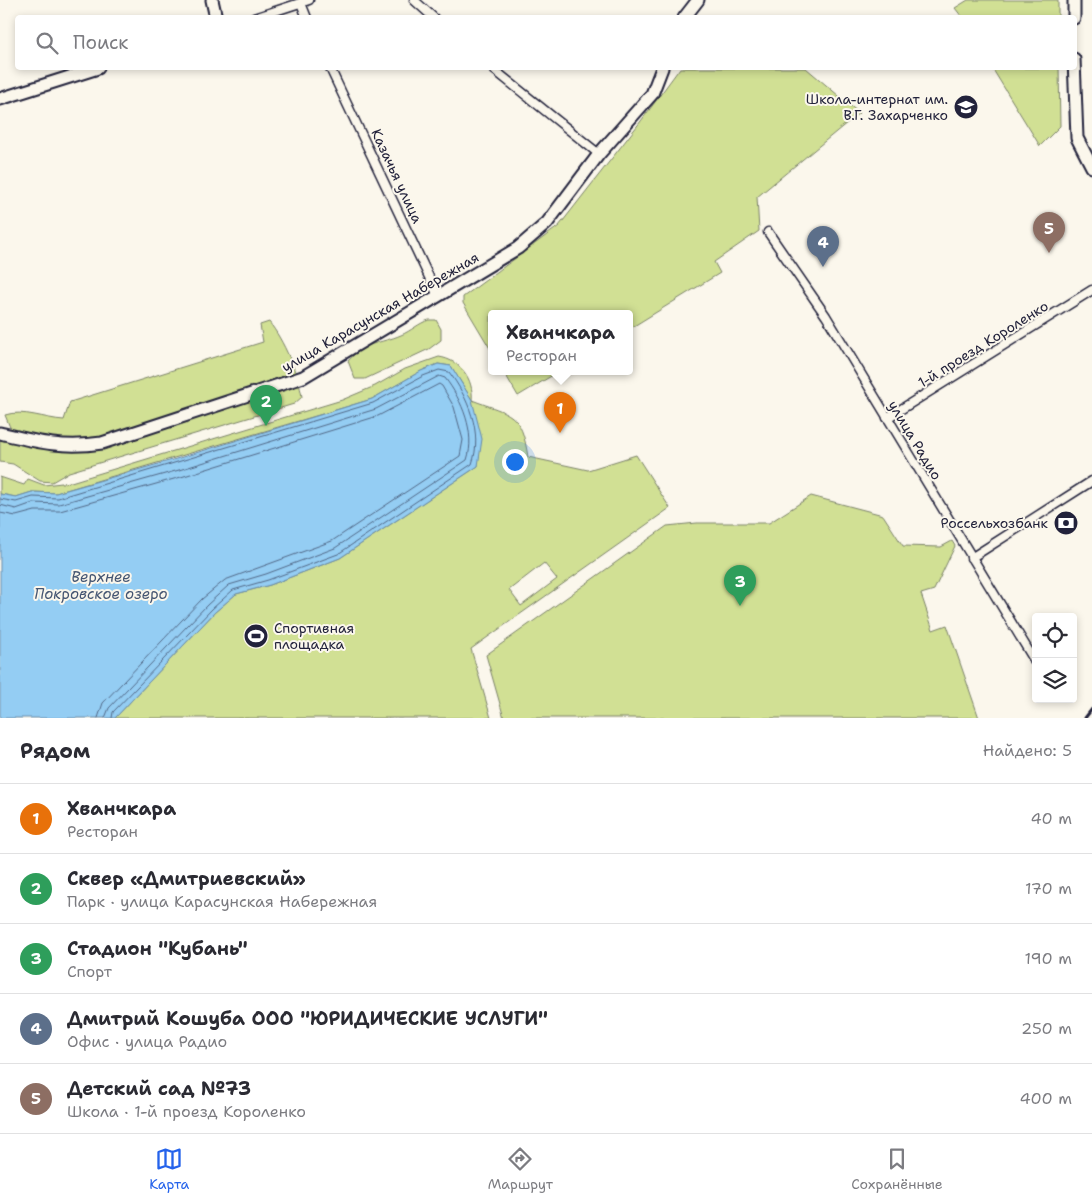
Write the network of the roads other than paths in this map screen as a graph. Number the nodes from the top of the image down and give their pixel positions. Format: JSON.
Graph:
{"nodes":[{"id":1,"x":212,"y":0,"type":"edge"},
{"id":2,"x":309,"y":0,"type":"edge"},
{"id":3,"x":414,"y":0,"type":"edge"},
{"id":4,"x":698,"y":0,"type":"edge"},
{"id":5,"x":1074,"y":0,"type":"edge"},
{"id":6,"x":300,"y":3,"type":"junction"},
{"id":7,"x":215,"y":15,"type":"edge"},
{"id":8,"x":263,"y":15,"type":"edge"},
{"id":9,"x":306,"y":15,"type":"edge"},
{"id":10,"x":431,"y":15,"type":"edge"},
{"id":11,"x":686,"y":15,"type":"edge"},
{"id":12,"x":1074,"y":15,"type":"edge"},
{"id":13,"x":92,"y":70,"type":"edge"},
{"id":14,"x":331,"y":70,"type":"edge"},
{"id":15,"x":494,"y":70,"type":"edge"},
{"id":16,"x":661,"y":70,"type":"edge"},
{"id":17,"x":1075,"y":70,"type":"edge"},
{"id":18,"x":0,"y":99,"type":"edge"},
{"id":19,"x":599,"y":154,"type":"junction"},
{"id":20,"x":1092,"y":167,"type":"edge"},
{"id":21,"x":768,"y":232,"type":"dead end"},
{"id":22,"x":1092,"y":290,"type":"edge"},
{"id":23,"x":438,"y":296,"type":"junction"},
{"id":24,"x":887,"y":418,"type":"junction"},
{"id":25,"x":0,"y":433,"type":"edge"},
{"id":26,"x":1092,"y":481,"type":"edge"},
{"id":27,"x":971,"y":558,"type":"junction"},
{"id":28,"x":1033,"y":658,"type":"edge"}],
"edges":[{"from":1,"to":7,"type":"street"},
{"from":2,"to":6,"type":"street"},
{"from":3,"to":10,"type":"street"},
{"from":4,"to":11,"type":"street"},
{"from":5,"to":12,"type":"street"},
{"from":6,"to":8,"type":"street"},
{"from":6,"to":9,"type":"street"},
{"from":13,"to":18,"type":"street"},
{"from":14,"to":23,"type":"street","name":"Казачья улица"},
{"from":15,"to":19,"type":"street"},
{"from":16,"to":19,"type":"street","name":"улица Карасунская Набережная"},
{"from":17,"to":20,"type":"street"},
{"from":19,"to":23,"type":"street","name":"улица Карасунская Набережная"},
{"from":21,"to":24,"type":"street","name":"улица Радио"},
{"from":22,"to":24,"type":"street","name":"1-й проезд Короленко"},
{"from":23,"to":25,"type":"street","name":"улица Карасунская Набережная"},
{"from":24,"to":27,"type":"street","name":"улица Радио"},
{"from":26,"to":27,"type":"street"},
{"from":27,"to":28,"type":"street","name":"улица Радио"}]}
